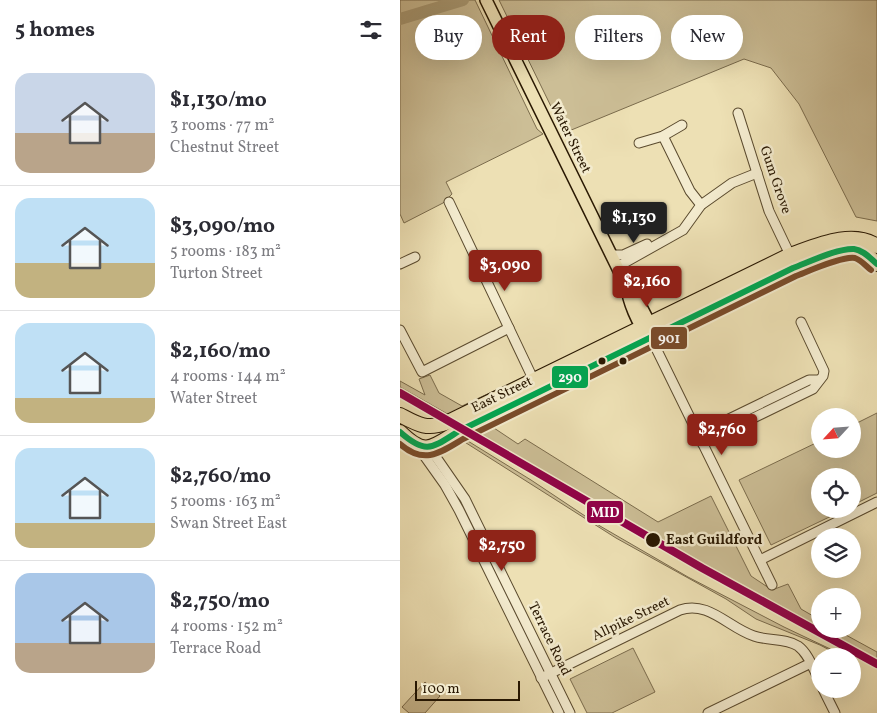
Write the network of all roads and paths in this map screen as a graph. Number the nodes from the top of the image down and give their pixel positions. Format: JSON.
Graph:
{"nodes":[{"id":1,"x":486,"y":0,"type":"edge"},
{"id":2,"x":738,"y":112,"type":"dead end"},
{"id":3,"x":682,"y":125,"type":"dead end"},
{"id":4,"x":663,"y":136,"type":"junction"},
{"id":5,"x":639,"y":143,"type":"dead end"},
{"id":6,"x":757,"y":173,"type":"junction"},
{"id":7,"x":449,"y":202,"type":"dead end"},
{"id":8,"x":701,"y":205,"type":"junction"},
{"id":9,"x":664,"y":240,"type":"junction"},
{"id":10,"x":611,"y":255,"type":"junction"},
{"id":11,"x":790,"y":255,"type":"junction"},
{"id":12,"x":875,"y":255,"type":"edge"},
{"id":13,"x":415,"y":257,"type":"dead end"},
{"id":14,"x":400,"y":264,"type":"edge"},
{"id":15,"x":616,"y":267,"type":"junction"},
{"id":16,"x":801,"y":322,"type":"dead end"},
{"id":17,"x":509,"y":328,"type":"junction"},
{"id":18,"x":400,"y":330,"type":"edge"},
{"id":19,"x":647,"y":330,"type":"junction"},
{"id":20,"x":819,"y":380,"type":"junction"},
{"id":21,"x":536,"y":386,"type":"junction"},
{"id":22,"x":400,"y":415,"type":"edge"},
{"id":23,"x":400,"y":423,"type":"edge"},
{"id":24,"x":400,"y":432,"type":"edge"},
{"id":25,"x":698,"y":434,"type":"junction"},
{"id":26,"x":702,"y":443,"type":"junction"},
{"id":27,"x":424,"y":447,"type":"junction"},
{"id":28,"x":877,"y":502,"type":"edge"},
{"id":29,"x":760,"y":560,"type":"junction"},
{"id":30,"x":772,"y":585,"type":"dead end"},
{"id":31,"x":810,"y":663,"type":"joint"},
{"id":32,"x":551,"y":672,"type":"junction"},
{"id":33,"x":541,"y":678,"type":"junction"},
{"id":34,"x":828,"y":698,"type":"edge"},
{"id":35,"x":559,"y":713,"type":"edge"},
{"id":36,"x":570,"y":713,"type":"edge"},
{"id":37,"x":708,"y":713,"type":"edge"},
{"id":38,"x":835,"y":713,"type":"edge"}],
"edges":[{"from":1,"to":10,"type":"main road","name":"Water Street"},
{"from":2,"to":6,"type":"street","name":"Gum Grove"},
{"from":3,"to":4,"type":"street"},
{"from":4,"to":5,"type":"street"},
{"from":4,"to":8,"type":"street"},
{"from":6,"to":8,"type":"street"},
{"from":6,"to":11,"type":"street","name":"Gum Grove"},
{"from":7,"to":17,"type":"street"},
{"from":8,"to":9,"type":"street"},
{"from":9,"to":10,"type":"street"},
{"from":9,"to":15,"type":"street"},
{"from":10,"to":15,"type":"main road","name":"Water Street"},
{"from":11,"to":12,"type":"highway","name":"East Street"},
{"from":11,"to":19,"type":"highway","name":"East Street"},
{"from":12,"to":19,"type":"highway","name":"East Street"},
{"from":13,"to":14,"type":"street"},
{"from":15,"to":19,"type":"main road","name":"Water Street"},
{"from":16,"to":20,"type":"street"},
{"from":17,"to":18,"type":"street"},
{"from":17,"to":21,"type":"street"},
{"from":19,"to":21,"type":"highway","name":"East Street"},
{"from":19,"to":25,"type":"street"},
{"from":20,"to":25,"type":"street"},
{"from":20,"to":26,"type":"street"},
{"from":21,"to":22,"type":"highway","name":"East Street"},
{"from":21,"to":27,"type":"highway","name":"East Street"},
{"from":23,"to":27,"type":"highway"},
{"from":24,"to":27,"type":"highway"},
{"from":25,"to":26,"type":"street"},
{"from":26,"to":29,"type":"street"},
{"from":27,"to":32,"type":"street","name":"Terrace Road"},
{"from":27,"to":33,"type":"street","name":"Terrace Road"},
{"from":28,"to":29,"type":"street"},
{"from":29,"to":30,"type":"street"},
{"from":31,"to":32,"type":"street","name":"Allpike Street"},
{"from":31,"to":37,"type":"street"},
{"from":32,"to":33,"type":"street","name":"Allpike Street"},
{"from":32,"to":36,"type":"street","name":"Terrace Road"},
{"from":33,"to":35,"type":"street","name":"Terrace Road"},
{"from":34,"to":38,"type":"street"}]}
